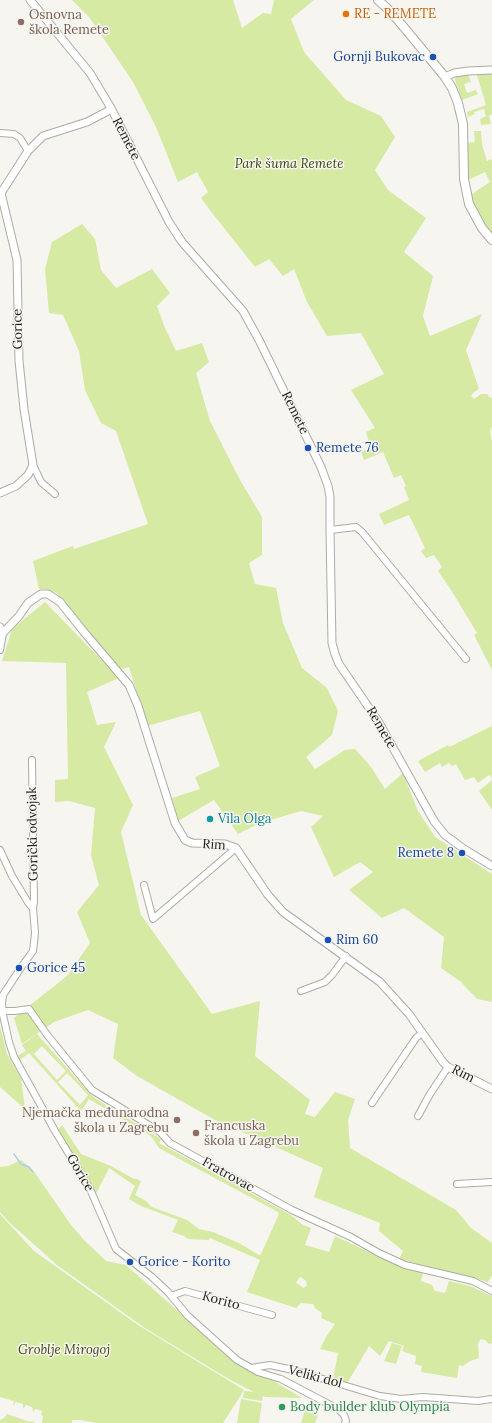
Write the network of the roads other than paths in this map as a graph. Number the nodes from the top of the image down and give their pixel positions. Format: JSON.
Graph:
{"nodes":[{"id":1,"x":30,"y":0,"type":"edge"},
{"id":2,"x":378,"y":0,"type":"edge"},
{"id":3,"x":492,"y":70,"type":"edge"},
{"id":4,"x":445,"y":77,"type":"junction"},
{"id":5,"x":111,"y":108,"type":"junction"},
{"id":6,"x":0,"y":133,"type":"edge"},
{"id":7,"x":28,"y":151,"type":"junction"},
{"id":8,"x":0,"y":193,"type":"edge"},
{"id":9,"x":492,"y":240,"type":"edge"},
{"id":10,"x":33,"y":465,"type":"junction"},
{"id":11,"x":0,"y":493,"type":"edge"},
{"id":12,"x":55,"y":494,"type":"dead end"},
{"id":13,"x":330,"y":530,"type":"junction"},
{"id":14,"x":2,"y":630,"type":"edge"},
{"id":15,"x":0,"y":650,"type":"edge"},
{"id":16,"x":466,"y":659,"type":"dead end"},
{"id":17,"x":32,"y":760,"type":"dead end"},
{"id":18,"x":236,"y":848,"type":"junction"},
{"id":19,"x":0,"y":850,"type":"edge"},
{"id":20,"x":492,"y":866,"type":"edge"},
{"id":21,"x":144,"y":885,"type":"dead end"},
{"id":22,"x":33,"y":908,"type":"junction"},
{"id":23,"x":346,"y":956,"type":"junction"},
{"id":24,"x":301,"y":991,"type":"dead end"},
{"id":25,"x":3,"y":1011,"type":"junction"},
{"id":26,"x":422,"y":1033,"type":"junction"},
{"id":27,"x":448,"y":1067,"type":"junction"},
{"id":28,"x":492,"y":1089,"type":"edge"},
{"id":29,"x":372,"y":1103,"type":"dead end"},
{"id":30,"x":418,"y":1116,"type":"dead end"},
{"id":31,"x":492,"y":1182,"type":"edge"},
{"id":32,"x":457,"y":1184,"type":"dead end"},
{"id":33,"x":492,"y":1291,"type":"edge"},
{"id":34,"x":171,"y":1296,"type":"junction"},
{"id":35,"x":272,"y":1315,"type":"dead end"},
{"id":36,"x":251,"y":1368,"type":"junction"},
{"id":37,"x":492,"y":1400,"type":"edge"},
{"id":38,"x":345,"y":1423,"type":"edge"}],
"edges":[{"from":1,"to":5,"type":"street","name":"Remete"},
{"from":2,"to":4,"type":"main road"},
{"from":3,"to":4,"type":"street"},
{"from":4,"to":9,"type":"main road"},
{"from":5,"to":7,"type":"street","name":"Gorice"},
{"from":5,"to":13,"type":"street","name":"Remete"},
{"from":6,"to":7,"type":"street"},
{"from":7,"to":8,"type":"street","name":"Gorice"},
{"from":8,"to":10,"type":"street","name":"Gorice"},
{"from":10,"to":11,"type":"street"},
{"from":10,"to":12,"type":"street","name":"Gorice"},
{"from":13,"to":16,"type":"street"},
{"from":13,"to":20,"type":"street","name":"Remete"},
{"from":14,"to":15,"type":"street"},
{"from":14,"to":18,"type":"street","name":"Rim"},
{"from":17,"to":22,"type":"street","name":"Gorički odvojak"},
{"from":18,"to":21,"type":"street"},
{"from":18,"to":23,"type":"street","name":"Rim"},
{"from":19,"to":22,"type":"street"},
{"from":22,"to":25,"type":"street","name":"Gorice"},
{"from":23,"to":24,"type":"street"},
{"from":23,"to":26,"type":"street","name":"Rim"},
{"from":25,"to":33,"type":"street","name":"Fratrovac"},
{"from":25,"to":34,"type":"street","name":"Gorice"},
{"from":26,"to":27,"type":"street","name":"Rim"},
{"from":26,"to":29,"type":"street"},
{"from":27,"to":28,"type":"street","name":"Rim"},
{"from":27,"to":30,"type":"street"},
{"from":31,"to":32,"type":"street"},
{"from":34,"to":35,"type":"street","name":"Korito"},
{"from":34,"to":36,"type":"street","name":"Gorice"},
{"from":36,"to":37,"type":"street","name":"Veliki dol"},
{"from":36,"to":38,"type":"street","name":"Veliki dol"}]}
